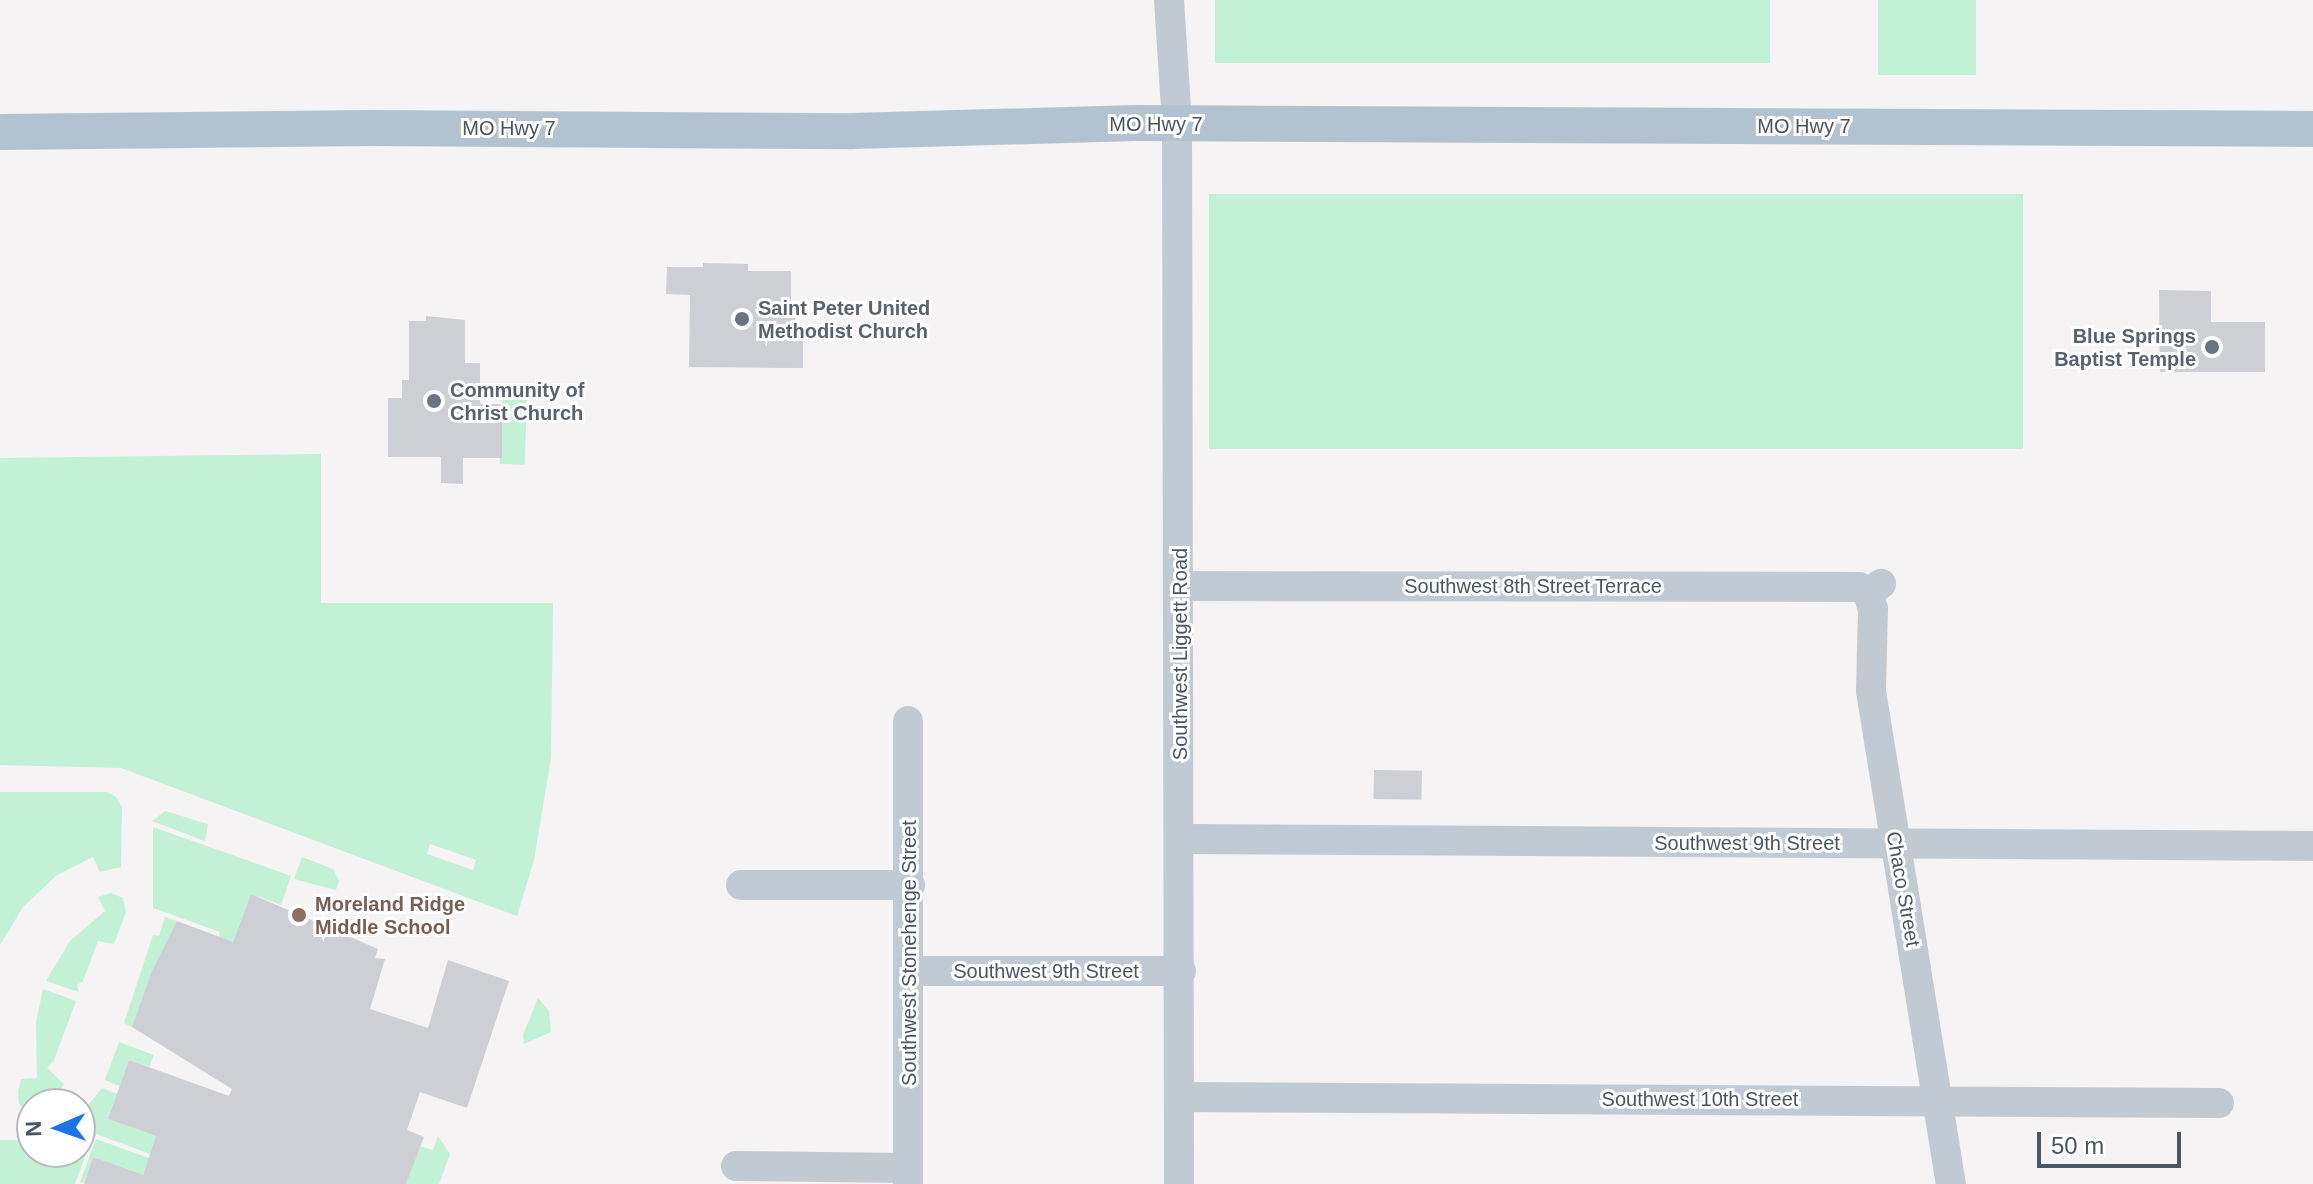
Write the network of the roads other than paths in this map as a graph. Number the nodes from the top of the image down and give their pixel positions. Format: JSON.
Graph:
{"nodes":[{"id":1,"x":1169,"y":0,"type":"edge"},
{"id":2,"x":1177,"y":124,"type":"junction"},
{"id":3,"x":2313,"y":129,"type":"edge"},
{"id":4,"x":0,"y":132,"type":"edge"},
{"id":5,"x":1179,"y":586,"type":"junction"},
{"id":6,"x":1874,"y":589,"type":"joint"},
{"id":7,"x":908,"y":721,"type":"dead end"},
{"id":8,"x":1181,"y":839,"type":"junction"},
{"id":9,"x":1894,"y":844,"type":"junction"},
{"id":10,"x":2313,"y":846,"type":"edge"},
{"id":11,"x":741,"y":885,"type":"dead end"},
{"id":12,"x":910,"y":885,"type":"junction"},
{"id":13,"x":911,"y":971,"type":"junction"},
{"id":14,"x":1181,"y":971,"type":"junction"},
{"id":15,"x":1180,"y":1097,"type":"junction"},
{"id":16,"x":1940,"y":1100,"type":"junction"},
{"id":17,"x":2219,"y":1103,"type":"dead end"},
{"id":18,"x":736,"y":1166,"type":"dead end"},
{"id":19,"x":908,"y":1176,"type":"edge"},
{"id":20,"x":1179,"y":1184,"type":"edge"},
{"id":21,"x":1951,"y":1184,"type":"edge"}],
"edges":[{"from":1,"to":2,"type":"street","name":"Southwest Liggett Road"},
{"from":2,"to":3,"type":"main road","name":"MO Hwy 7"},
{"from":2,"to":4,"type":"main road","name":"MO Hwy 7"},
{"from":2,"to":5,"type":"street","name":"Southwest Liggett Road"},
{"from":5,"to":6,"type":"street","name":"Southwest 8th Street Terrace"},
{"from":5,"to":8,"type":"street","name":"Southwest Liggett Road"},
{"from":6,"to":9,"type":"street","name":"Chaco Street"},
{"from":7,"to":12,"type":"street","name":"Southwest Stonehenge Street"},
{"from":8,"to":9,"type":"street","name":"Southwest 9th Street"},
{"from":8,"to":14,"type":"street","name":"Southwest Liggett Road"},
{"from":9,"to":10,"type":"street","name":"Southwest 9th Street"},
{"from":9,"to":16,"type":"street","name":"Chaco Street"},
{"from":11,"to":12,"type":"street"},
{"from":12,"to":13,"type":"street","name":"Southwest Stonehenge Street"},
{"from":13,"to":14,"type":"street","name":"Southwest 9th Street"},
{"from":13,"to":19,"type":"street","name":"Southwest Stonehenge Street"},
{"from":14,"to":15,"type":"street","name":"Southwest Liggett Road"},
{"from":15,"to":16,"type":"street","name":"Southwest 10th Street"},
{"from":15,"to":20,"type":"street","name":"Southwest Liggett Road"},
{"from":16,"to":17,"type":"street","name":"Southwest 10th Street"},
{"from":16,"to":21,"type":"street","name":"Chaco Street"},
{"from":18,"to":19,"type":"street"}]}
